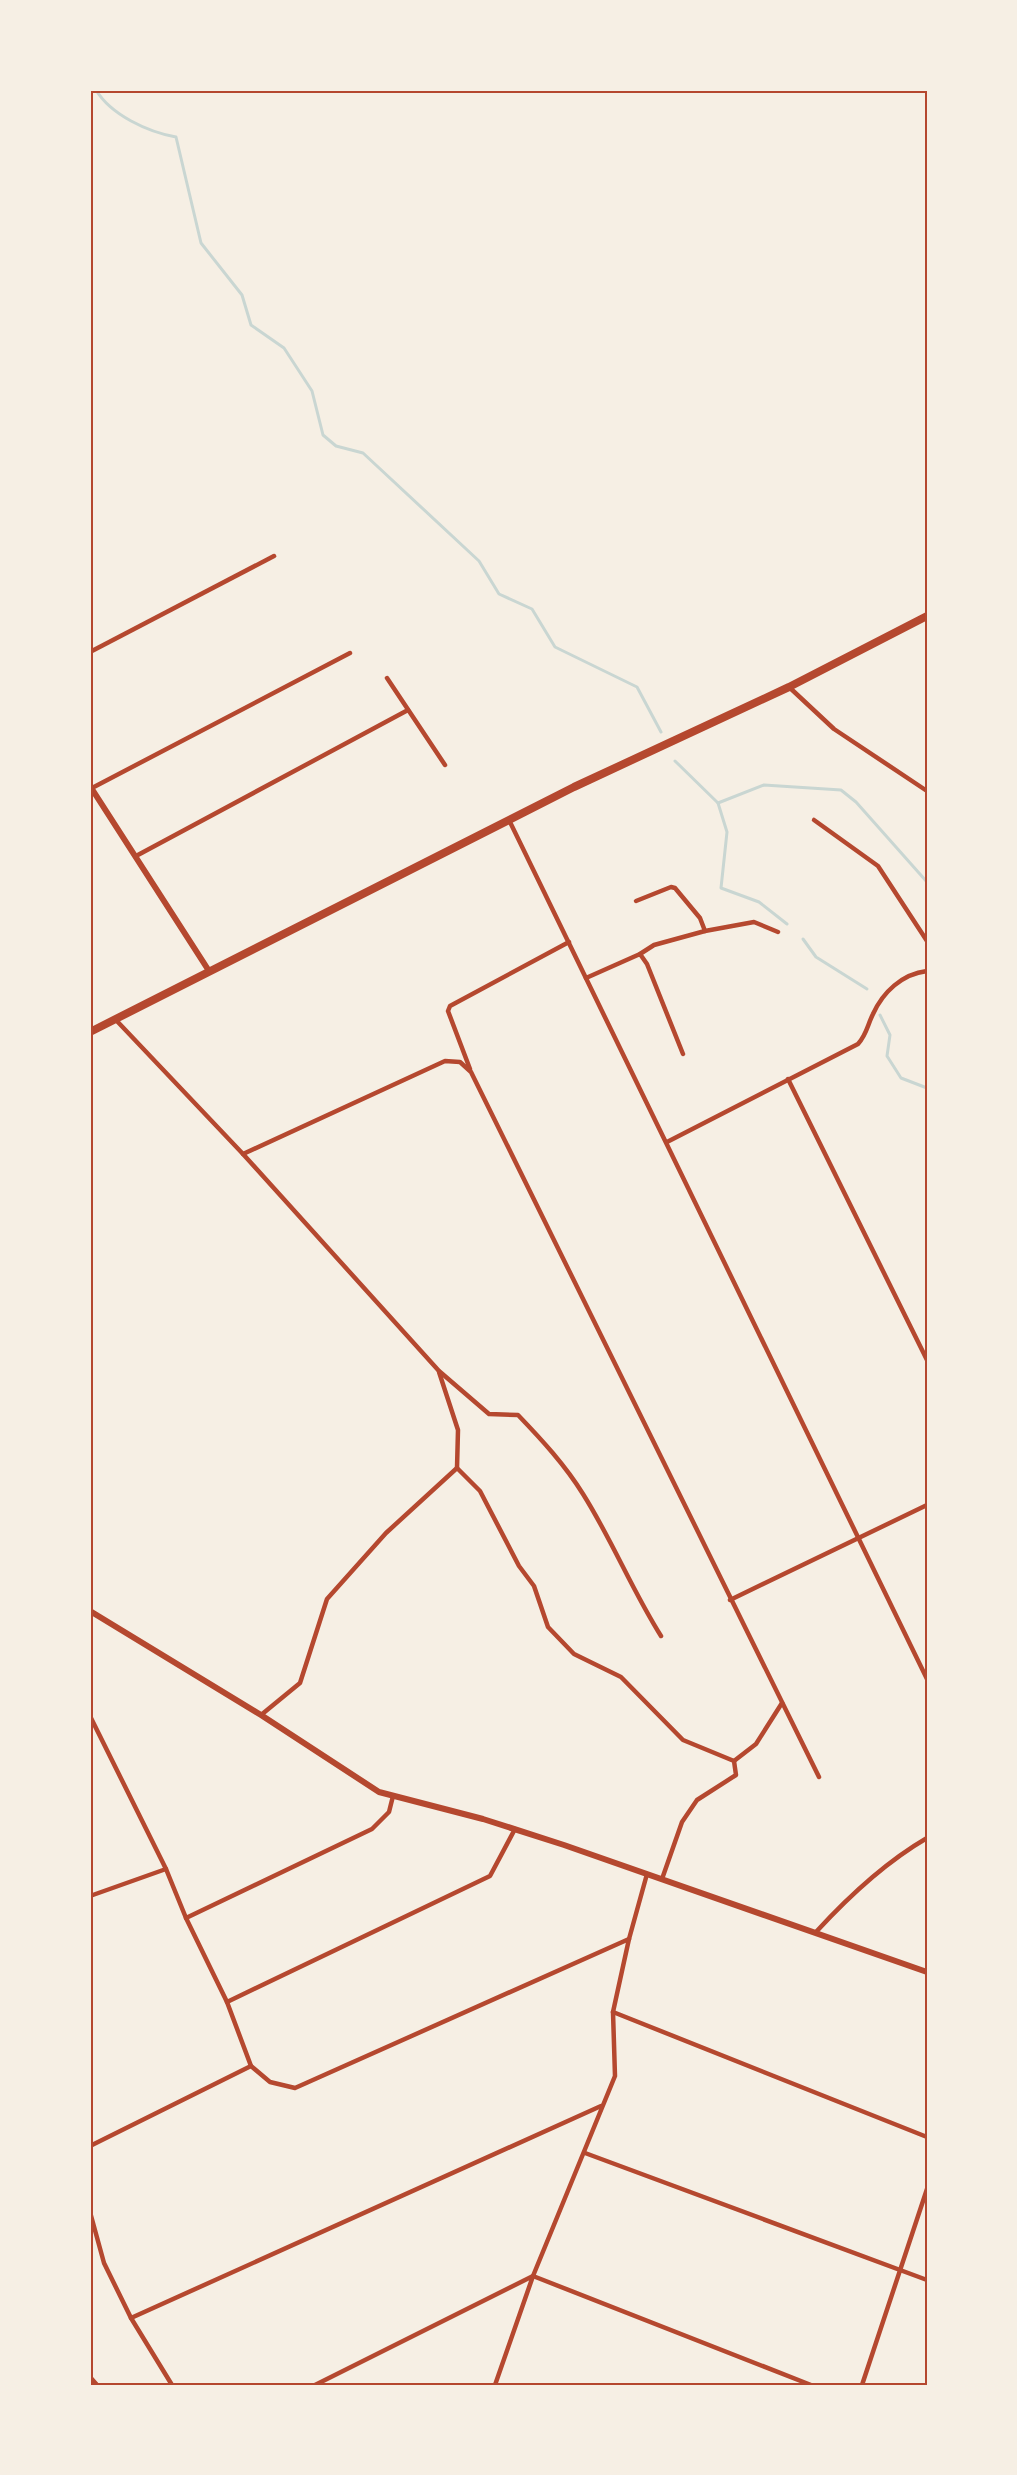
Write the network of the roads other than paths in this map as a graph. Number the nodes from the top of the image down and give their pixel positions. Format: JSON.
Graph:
{"nodes":[{"id":1,"x":274,"y":556,"type":"dead end"},
{"id":2,"x":927,"y":616,"type":"edge"},
{"id":3,"x":90,"y":652,"type":"edge"},
{"id":4,"x":350,"y":653,"type":"dead end"},
{"id":5,"x":387,"y":678,"type":"dead end"},
{"id":6,"x":789,"y":687,"type":"junction"},
{"id":7,"x":408,"y":710,"type":"junction"},
{"id":8,"x":445,"y":765,"type":"dead end"},
{"id":9,"x":91,"y":787,"type":"edge"},
{"id":10,"x":927,"y":791,"type":"edge"},
{"id":11,"x":509,"y":820,"type":"junction"},
{"id":12,"x":814,"y":820,"type":"dead end"},
{"id":13,"x":136,"y":856,"type":"junction"},
{"id":14,"x":636,"y":901,"type":"dead end"},
{"id":15,"x":705,"y":931,"type":"junction"},
{"id":16,"x":778,"y":932,"type":"dead end"},
{"id":17,"x":927,"y":941,"type":"edge"},
{"id":18,"x":569,"y":942,"type":"junction"},
{"id":19,"x":640,"y":954,"type":"junction"},
{"id":20,"x":209,"y":971,"type":"junction"},
{"id":21,"x":927,"y":971,"type":"edge"},
{"id":22,"x":586,"y":978,"type":"junction"},
{"id":23,"x":115,"y":1019,"type":"junction"},
{"id":24,"x":90,"y":1032,"type":"edge"},
{"id":25,"x":683,"y":1054,"type":"dead end"},
{"id":26,"x":471,"y":1072,"type":"junction"},
{"id":27,"x":788,"y":1079,"type":"junction"},
{"id":28,"x":667,"y":1142,"type":"junction"},
{"id":29,"x":243,"y":1154,"type":"junction"},
{"id":30,"x":927,"y":1360,"type":"edge"},
{"id":31,"x":439,"y":1371,"type":"junction"},
{"id":32,"x":457,"y":1468,"type":"junction"},
{"id":33,"x":927,"y":1505,"type":"edge"},
{"id":34,"x":861,"y":1539,"type":"junction"},
{"id":35,"x":730,"y":1600,"type":"junction"},
{"id":36,"x":90,"y":1611,"type":"edge"},
{"id":37,"x":661,"y":1636,"type":"dead end"},
{"id":38,"x":927,"y":1679,"type":"edge"},
{"id":39,"x":782,"y":1703,"type":"junction"},
{"id":40,"x":261,"y":1714,"type":"junction"},
{"id":41,"x":90,"y":1716,"type":"edge"},
{"id":42,"x":734,"y":1761,"type":"junction"},
{"id":43,"x":819,"y":1777,"type":"dead end"},
{"id":44,"x":393,"y":1796,"type":"junction"},
{"id":45,"x":515,"y":1829,"type":"junction"},
{"id":46,"x":927,"y":1838,"type":"edge"},
{"id":47,"x":166,"y":1869,"type":"junction"},
{"id":48,"x":647,"y":1874,"type":"junction"},
{"id":49,"x":662,"y":1879,"type":"junction"},
{"id":50,"x":90,"y":1896,"type":"edge"},
{"id":51,"x":186,"y":1918,"type":"junction"},
{"id":52,"x":816,"y":1932,"type":"junction"},
{"id":53,"x":628,"y":1939,"type":"junction"},
{"id":54,"x":927,"y":1972,"type":"edge"},
{"id":55,"x":227,"y":2002,"type":"junction"},
{"id":56,"x":613,"y":2012,"type":"junction"},
{"id":57,"x":251,"y":2066,"type":"junction"},
{"id":58,"x":601,"y":2106,"type":"junction"},
{"id":59,"x":927,"y":2137,"type":"edge"},
{"id":60,"x":90,"y":2146,"type":"edge"},
{"id":61,"x":585,"y":2152,"type":"junction"},
{"id":62,"x":927,"y":2189,"type":"edge"},
{"id":63,"x":90,"y":2212,"type":"edge"},
{"id":64,"x":900,"y":2270,"type":"junction"},
{"id":65,"x":533,"y":2276,"type":"junction"},
{"id":66,"x":927,"y":2280,"type":"edge"},
{"id":67,"x":131,"y":2318,"type":"junction"},
{"id":68,"x":90,"y":2377,"type":"edge"},
{"id":69,"x":97,"y":2385,"type":"edge"},
{"id":70,"x":172,"y":2385,"type":"edge"},
{"id":71,"x":315,"y":2385,"type":"edge"},
{"id":72,"x":495,"y":2385,"type":"edge"},
{"id":73,"x":811,"y":2385,"type":"edge"},
{"id":74,"x":862,"y":2385,"type":"edge"}],
"edges":[{"from":1,"to":3,"type":"street"},
{"from":2,"to":6,"type":"main road"},
{"from":4,"to":9,"type":"street"},
{"from":5,"to":7,"type":"street"},
{"from":6,"to":10,"type":"street"},
{"from":6,"to":11,"type":"main road"},
{"from":7,"to":8,"type":"street"},
{"from":7,"to":13,"type":"street"},
{"from":9,"to":13,"type":"street"},
{"from":11,"to":18,"type":"street"},
{"from":11,"to":20,"type":"main road"},
{"from":12,"to":17,"type":"street"},
{"from":13,"to":20,"type":"street"},
{"from":14,"to":15,"type":"street"},
{"from":15,"to":16,"type":"street"},
{"from":15,"to":19,"type":"street"},
{"from":18,"to":22,"type":"street"},
{"from":18,"to":26,"type":"street"},
{"from":19,"to":22,"type":"street"},
{"from":19,"to":25,"type":"street"},
{"from":20,"to":23,"type":"main road"},
{"from":21,"to":27,"type":"street"},
{"from":22,"to":28,"type":"street"},
{"from":23,"to":24,"type":"main road"},
{"from":23,"to":29,"type":"street"},
{"from":26,"to":29,"type":"street"},
{"from":26,"to":35,"type":"street"},
{"from":27,"to":28,"type":"street"},
{"from":27,"to":30,"type":"street"},
{"from":28,"to":34,"type":"street"},
{"from":29,"to":31,"type":"street"},
{"from":31,"to":32,"type":"street"},
{"from":31,"to":37,"type":"street"},
{"from":32,"to":40,"type":"street"},
{"from":32,"to":42,"type":"street"},
{"from":33,"to":34,"type":"street"},
{"from":34,"to":35,"type":"street"},
{"from":34,"to":38,"type":"street"},
{"from":35,"to":39,"type":"street"},
{"from":36,"to":40,"type":"street"},
{"from":39,"to":42,"type":"street"},
{"from":39,"to":43,"type":"street"},
{"from":40,"to":44,"type":"street"},
{"from":41,"to":47,"type":"street"},
{"from":42,"to":49,"type":"street"},
{"from":44,"to":45,"type":"street"},
{"from":44,"to":51,"type":"street"},
{"from":45,"to":48,"type":"street"},
{"from":45,"to":55,"type":"street"},
{"from":46,"to":52,"type":"street"},
{"from":47,"to":50,"type":"street"},
{"from":47,"to":51,"type":"street"},
{"from":48,"to":49,"type":"street"},
{"from":48,"to":53,"type":"street"},
{"from":49,"to":52,"type":"street"},
{"from":51,"to":55,"type":"street"},
{"from":52,"to":54,"type":"street"},
{"from":53,"to":56,"type":"street"},
{"from":53,"to":57,"type":"street"},
{"from":55,"to":57,"type":"street"},
{"from":56,"to":58,"type":"street"},
{"from":56,"to":59,"type":"street"},
{"from":57,"to":60,"type":"street"},
{"from":58,"to":61,"type":"street"},
{"from":58,"to":67,"type":"street"},
{"from":61,"to":64,"type":"street"},
{"from":61,"to":65,"type":"street"},
{"from":62,"to":64,"type":"street"},
{"from":63,"to":67,"type":"street"},
{"from":64,"to":66,"type":"street"},
{"from":64,"to":74,"type":"street"},
{"from":65,"to":71,"type":"street"},
{"from":65,"to":72,"type":"street"},
{"from":65,"to":73,"type":"street"},
{"from":67,"to":70,"type":"street"},
{"from":68,"to":69,"type":"street"}]}
